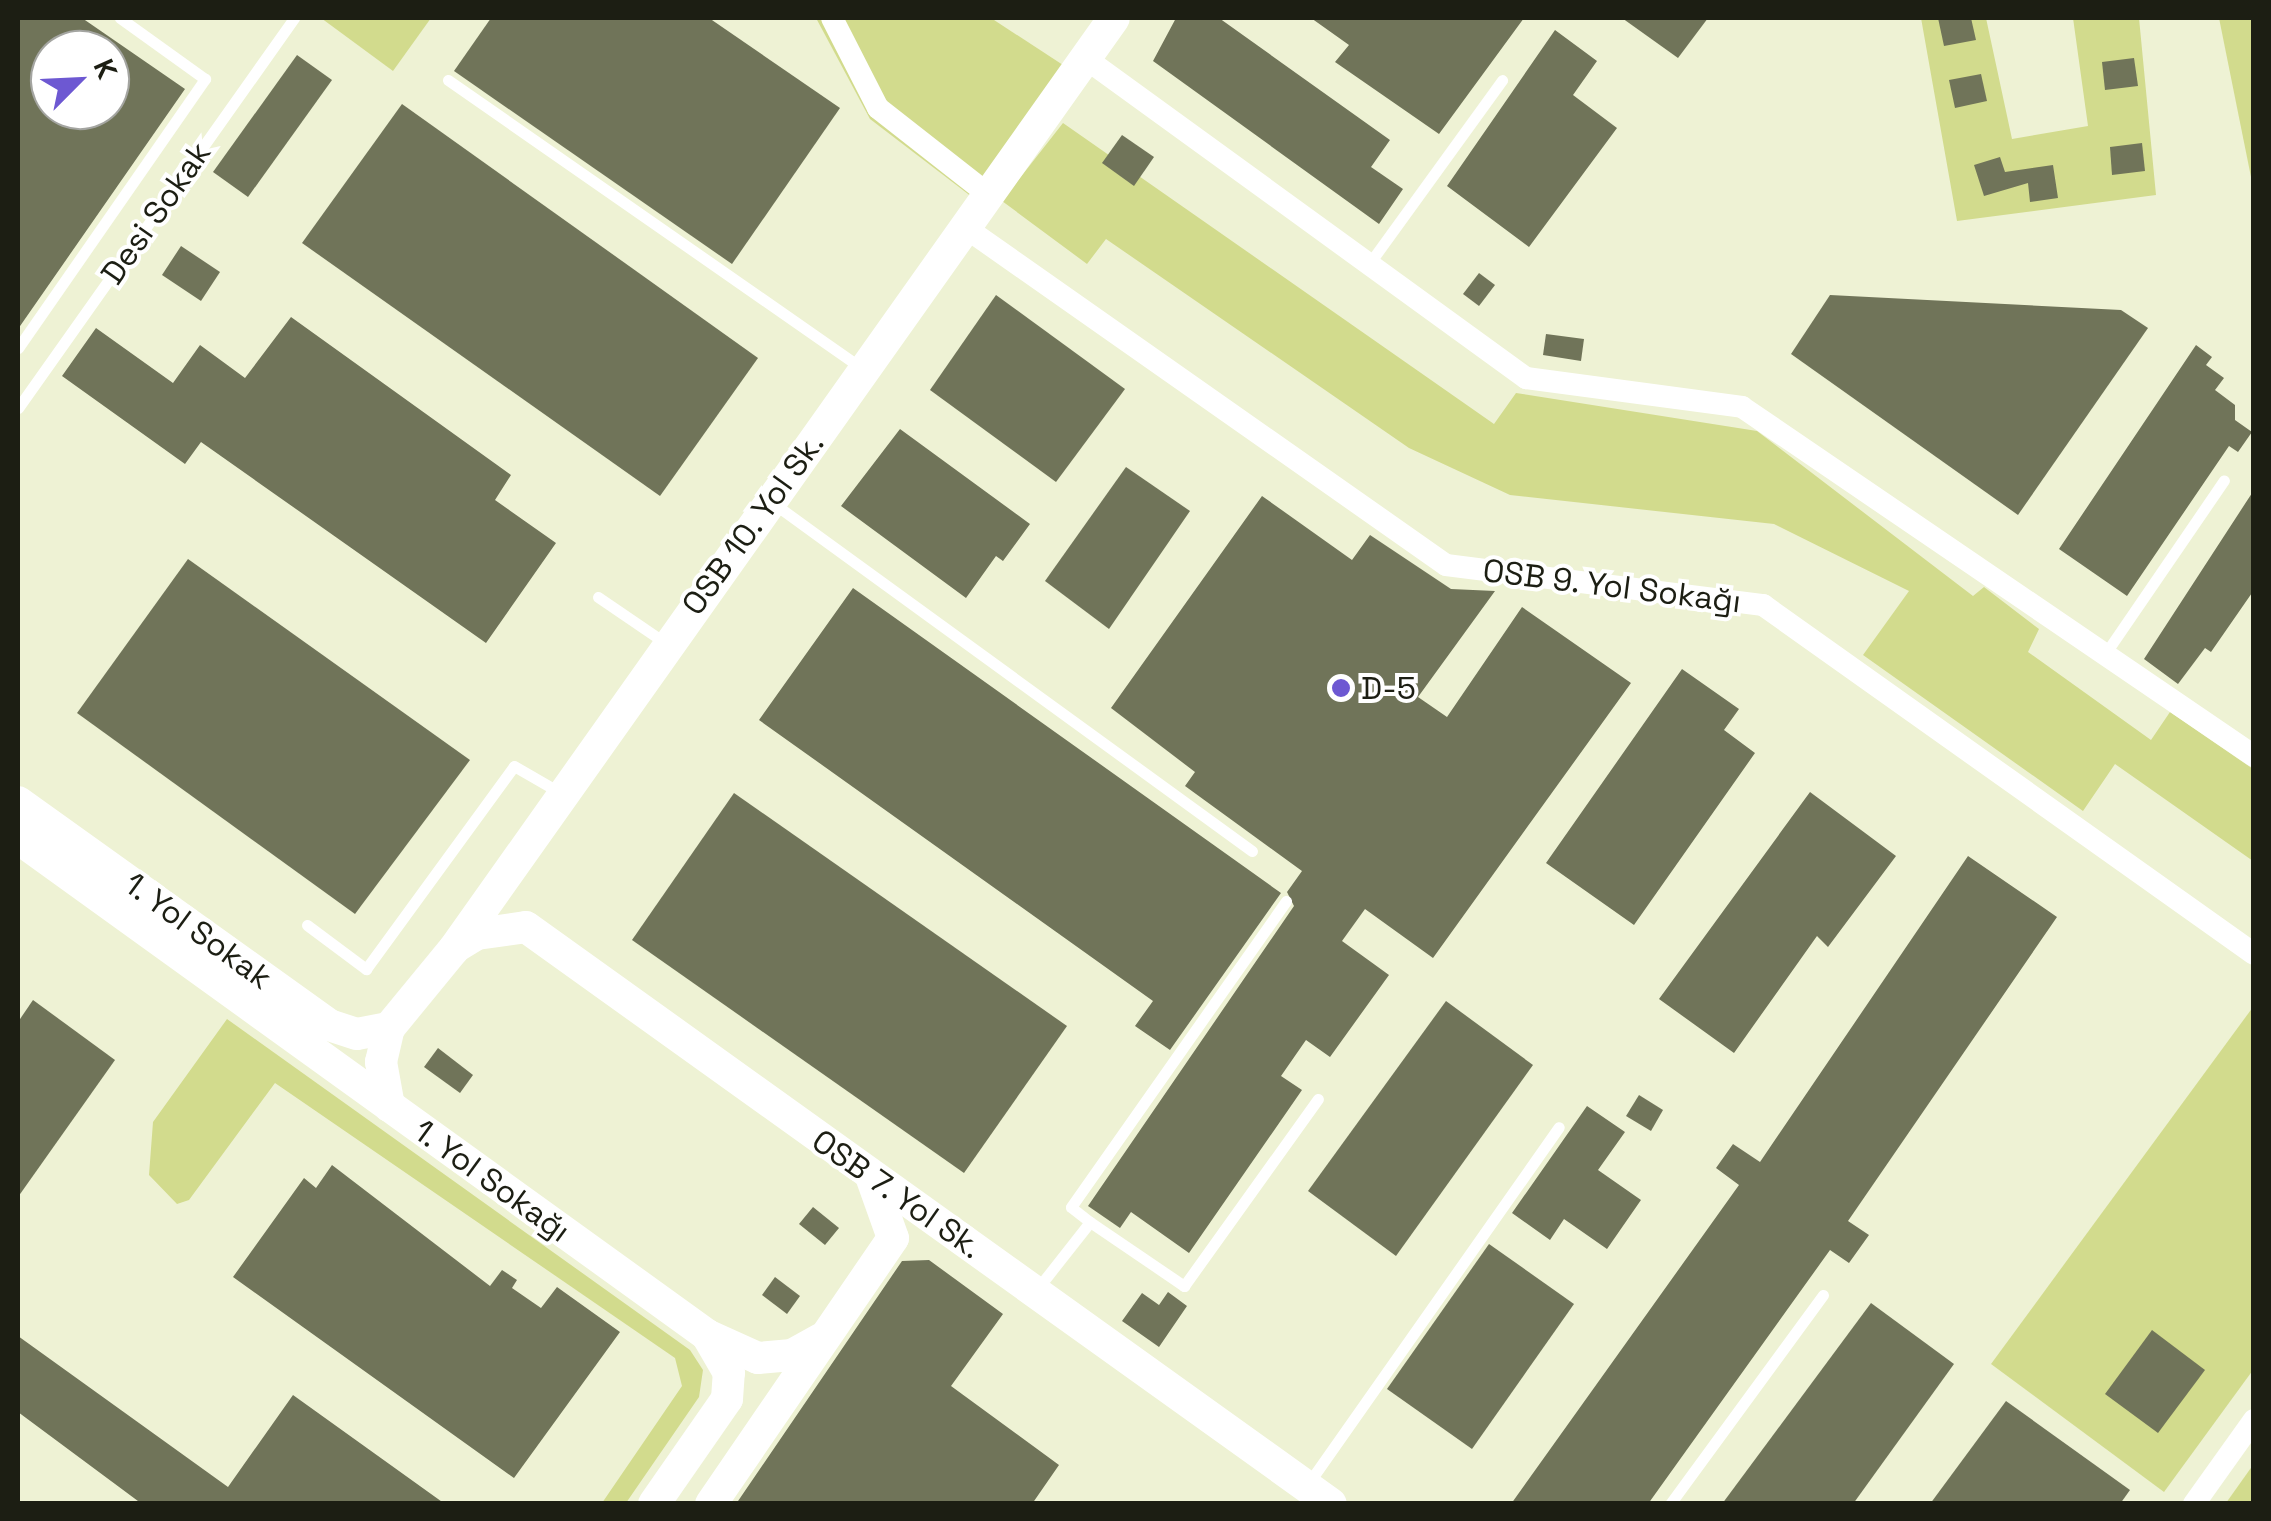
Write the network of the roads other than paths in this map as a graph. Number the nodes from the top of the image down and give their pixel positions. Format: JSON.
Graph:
{"nodes":[{"id":1,"x":120,"y":18,"type":"edge"},
{"id":2,"x":294,"y":18,"type":"edge"},
{"id":3,"x":832,"y":18,"type":"edge"},
{"id":4,"x":1114,"y":18,"type":"edge"},
{"id":5,"x":1085,"y":58,"type":"junction"},
{"id":6,"x":448,"y":80,"type":"dead end"},
{"id":7,"x":1502,"y":80,"type":"dead end"},
{"id":8,"x":989,"y":194,"type":"junction"},
{"id":9,"x":966,"y":228,"type":"junction"},
{"id":10,"x":1369,"y":264,"type":"junction"},
{"id":11,"x":18,"y":348,"type":"edge"},
{"id":12,"x":864,"y":370,"type":"junction"},
{"id":13,"x":18,"y":408,"type":"edge"},
{"id":14,"x":2224,"y":480,"type":"dead end"},
{"id":15,"x":770,"y":501,"type":"junction"},
{"id":16,"x":598,"y":597,"type":"dead end"},
{"id":17,"x":667,"y":644,"type":"junction"},
{"id":18,"x":2103,"y":657,"type":"junction"},
{"id":19,"x":2254,"y":756,"type":"edge"},
{"id":20,"x":561,"y":792,"type":"junction"},
{"id":21,"x":18,"y":802,"type":"edge"},
{"id":22,"x":18,"y":838,"type":"edge"},
{"id":23,"x":524,"y":846,"type":"junction"},
{"id":24,"x":1252,"y":851,"type":"dead end"},
{"id":25,"x":1286,"y":901,"type":"dead end"},
{"id":26,"x":306,"y":926,"type":"dead end"},
{"id":27,"x":526,"y":927,"type":"junction"},
{"id":28,"x":454,"y":949,"type":"junction"},
{"id":29,"x":2254,"y":954,"type":"edge"},
{"id":30,"x":244,"y":981,"type":"junction"},
{"id":31,"x":389,"y":1028,"type":"junction"},
{"id":32,"x":1318,"y":1099,"type":"dead end"},
{"id":33,"x":389,"y":1106,"type":"junction"},
{"id":34,"x":1558,"y":1127,"type":"dead end"},
{"id":35,"x":871,"y":1178,"type":"junction"},
{"id":36,"x":1090,"y":1222,"type":"junction"},
{"id":37,"x":946,"y":1228,"type":"junction"},
{"id":38,"x":893,"y":1238,"type":"junction"},
{"id":39,"x":1036,"y":1292,"type":"junction"},
{"id":40,"x":1823,"y":1295,"type":"dead end"},
{"id":41,"x":707,"y":1335,"type":"junction"},
{"id":42,"x":821,"y":1338,"type":"junction"},
{"id":43,"x":2254,"y":1420,"type":"edge"},
{"id":44,"x":1319,"y":1495,"type":"edge"},
{"id":45,"x":654,"y":1504,"type":"edge"},
{"id":46,"x":710,"y":1504,"type":"edge"},
{"id":47,"x":1670,"y":1504,"type":"edge"},
{"id":48,"x":2194,"y":1504,"type":"edge"}],
"edges":[{"from":1,"to":11,"type":"lane"},
{"from":2,"to":13,"type":"lane","name":"Desi Sokak"},
{"from":3,"to":8,"type":"street"},
{"from":4,"to":5,"type":"street","name":"OSB 10. Yol Sk."},
{"from":5,"to":8,"type":"street","name":"OSB 10. Yol Sk."},
{"from":5,"to":10,"type":"street"},
{"from":6,"to":12,"type":"lane"},
{"from":7,"to":10,"type":"lane"},
{"from":8,"to":9,"type":"street","name":"OSB 10. Yol Sk."},
{"from":9,"to":12,"type":"street","name":"OSB 10. Yol Sk."},
{"from":9,"to":29,"type":"street","name":"OSB 9. Yol Sokağı"},
{"from":10,"to":18,"type":"street"},
{"from":12,"to":15,"type":"street","name":"OSB 10. Yol Sk."},
{"from":14,"to":18,"type":"lane"},
{"from":15,"to":17,"type":"street","name":"OSB 10. Yol Sk."},
{"from":15,"to":24,"type":"lane"},
{"from":16,"to":17,"type":"lane"},
{"from":17,"to":20,"type":"street","name":"OSB 10. Yol Sk."},
{"from":18,"to":19,"type":"street"},
{"from":20,"to":23,"type":"street","name":"OSB 10. Yol Sk."},
{"from":20,"to":26,"type":"lane"},
{"from":21,"to":30,"type":"street","name":"1. Yol Sokak"},
{"from":22,"to":30,"type":"street","name":"1. Yol Sokağı"},
{"from":23,"to":27,"type":"street"},
{"from":23,"to":28,"type":"street","name":"OSB 10. Yol Sk."},
{"from":25,"to":36,"type":"lane"},
{"from":27,"to":28,"type":"street"},
{"from":27,"to":35,"type":"street","name":"OSB 7. Yol Sk."},
{"from":28,"to":31,"type":"street","name":"OSB 10. Yol Sk."},
{"from":30,"to":31,"type":"street","name":"1. Yol Sokak"},
{"from":30,"to":33,"type":"street","name":"1. Yol Sokağı"},
{"from":31,"to":33,"type":"street"},
{"from":32,"to":36,"type":"lane"},
{"from":33,"to":41,"type":"street","name":"1. Yol Sokağı"},
{"from":34,"to":44,"type":"lane"},
{"from":35,"to":37,"type":"street","name":"OSB 7. Yol Sk."},
{"from":35,"to":38,"type":"street"},
{"from":36,"to":39,"type":"lane"},
{"from":37,"to":38,"type":"street"},
{"from":37,"to":39,"type":"street","name":"OSB 7. Yol Sk."},
{"from":38,"to":42,"type":"street"},
{"from":39,"to":44,"type":"street","name":"OSB 7. Yol Sk."},
{"from":40,"to":47,"type":"lane"},
{"from":41,"to":42,"type":"street","name":"1. Yol Sokağı"},
{"from":41,"to":45,"type":"street"},
{"from":42,"to":46,"type":"street"},
{"from":43,"to":48,"type":"street"}]}
